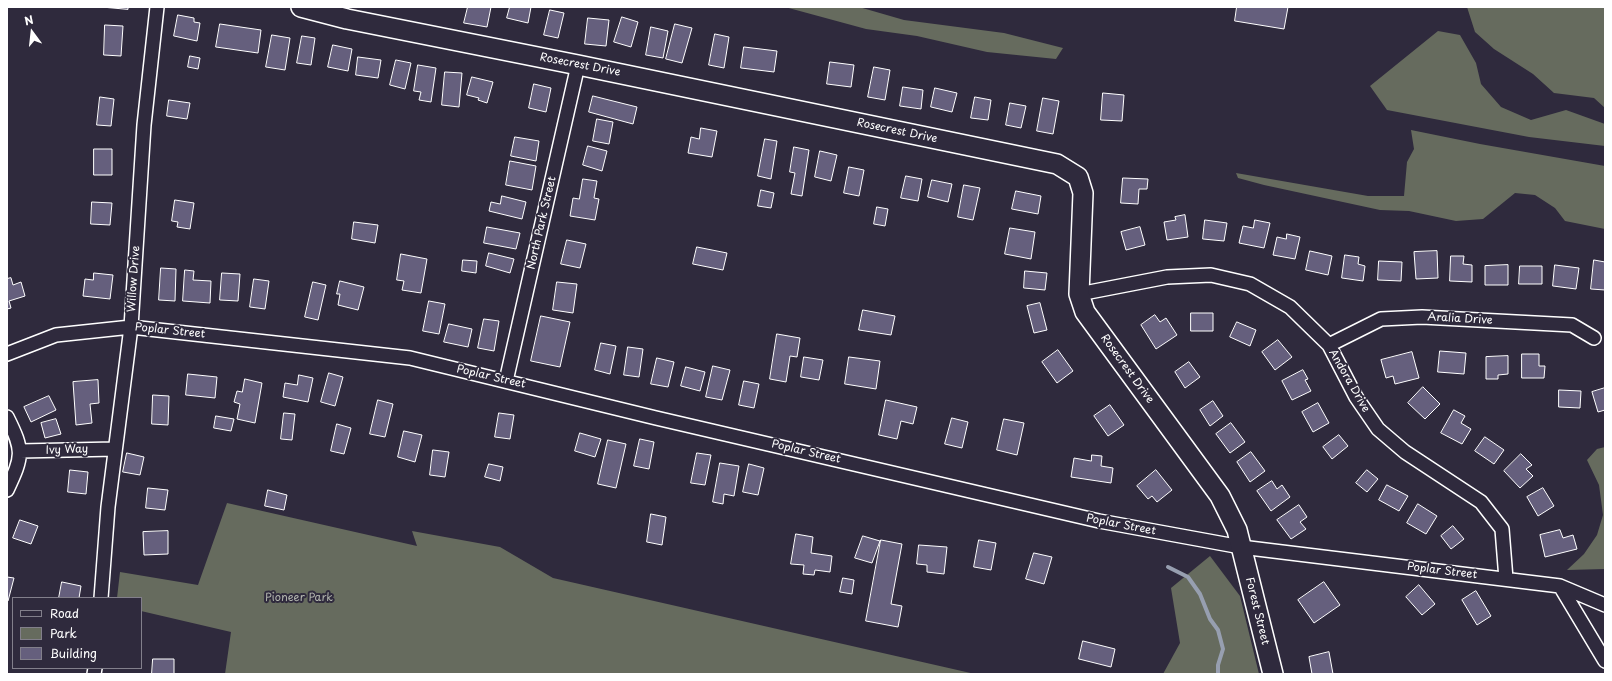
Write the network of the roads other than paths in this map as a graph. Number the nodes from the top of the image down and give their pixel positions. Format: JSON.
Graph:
{"nodes":[{"id":1,"x":157,"y":7,"type":"edge"},
{"id":2,"x":301,"y":7,"type":"edge"},
{"id":3,"x":348,"y":13,"type":"edge"},
{"id":4,"x":578,"y":65,"type":"junction"},
{"id":5,"x":1079,"y":294,"type":"junction"},
{"id":6,"x":131,"y":327,"type":"junction"},
{"id":7,"x":1594,"y":338,"type":"dead end"},
{"id":8,"x":1329,"y":345,"type":"junction"},
{"id":9,"x":7,"y":354,"type":"edge"},
{"id":10,"x":506,"y":381,"type":"junction"},
{"id":11,"x":7,"y":416,"type":"edge"},
{"id":12,"x":115,"y":449,"type":"junction"},
{"id":13,"x":20,"y":451,"type":"junction"},
{"id":14,"x":7,"y":490,"type":"edge"},
{"id":15,"x":1241,"y":547,"type":"junction"},
{"id":16,"x":1506,"y":579,"type":"junction"},
{"id":17,"x":1560,"y":586,"type":"junction"},
{"id":18,"x":100,"y":597,"type":"edge"},
{"id":19,"x":1605,"y":604,"type":"edge"},
{"id":20,"x":1605,"y":661,"type":"edge"},
{"id":21,"x":1273,"y":674,"type":"edge"}],
"edges":[{"from":1,"to":6,"type":"street","name":"Willow Drive"},
{"from":2,"to":3,"type":"street","name":"Rosecrest Drive"},
{"from":3,"to":4,"type":"street","name":"Rosecrest Drive"},
{"from":4,"to":5,"type":"street","name":"Rosecrest Drive"},
{"from":4,"to":10,"type":"street","name":"North Park Street"},
{"from":5,"to":8,"type":"street","name":"Andora Drive"},
{"from":5,"to":15,"type":"street","name":"Rosecrest Drive"},
{"from":6,"to":9,"type":"street","name":"Poplar Street"},
{"from":6,"to":10,"type":"street","name":"Poplar Street"},
{"from":6,"to":12,"type":"street","name":"Willow Drive"},
{"from":7,"to":8,"type":"street","name":"Aralia Drive"},
{"from":8,"to":16,"type":"street","name":"Andora Drive"},
{"from":10,"to":15,"type":"street","name":"Poplar Street"},
{"from":11,"to":13,"type":"street"},
{"from":12,"to":13,"type":"street","name":"Ivy Way"},
{"from":12,"to":18,"type":"street","name":"Willow Drive"},
{"from":13,"to":14,"type":"street"},
{"from":15,"to":16,"type":"street","name":"Poplar Street"},
{"from":15,"to":21,"type":"street","name":"Forest Street"},
{"from":16,"to":17,"type":"street","name":"Poplar Street"},
{"from":17,"to":19,"type":"street","name":"Poplar Street"},
{"from":17,"to":20,"type":"street"}]}
